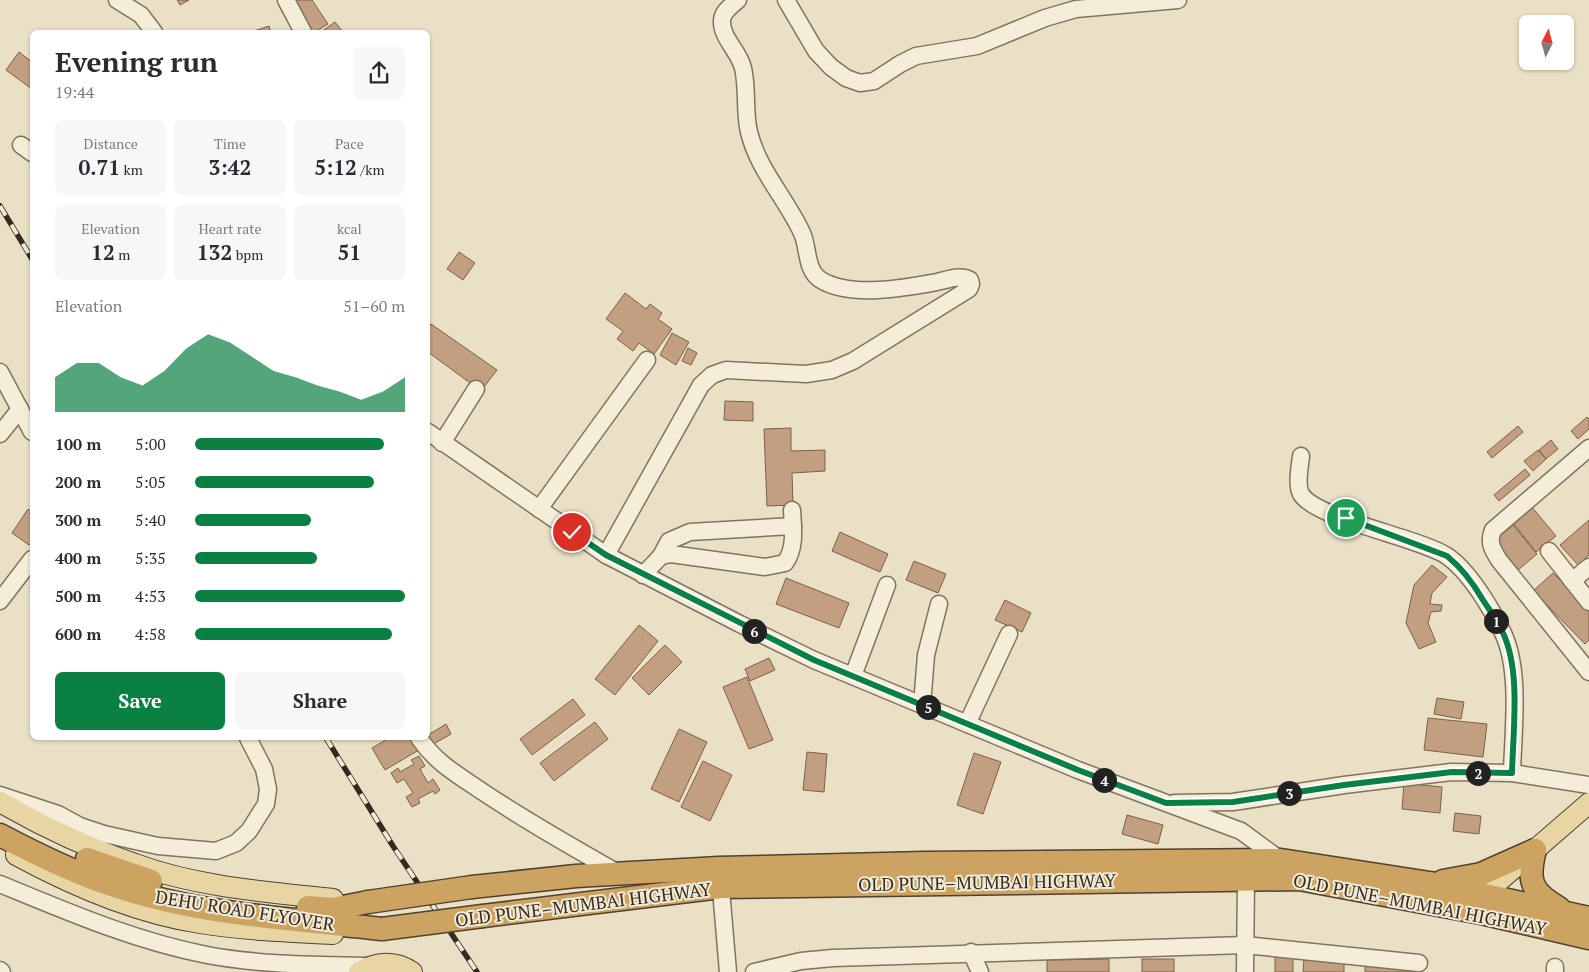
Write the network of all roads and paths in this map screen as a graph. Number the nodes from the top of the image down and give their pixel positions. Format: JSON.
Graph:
{"nodes":[{"id":1,"x":117,"y":0,"type":"edge"},
{"id":2,"x":286,"y":0,"type":"edge"},
{"id":3,"x":738,"y":0,"type":"edge"},
{"id":4,"x":786,"y":0,"type":"edge"},
{"id":5,"x":1178,"y":0,"type":"edge"},
{"id":6,"x":142,"y":8,"type":"edge"},
{"id":7,"x":153,"y":30,"type":"edge"},
{"id":8,"x":302,"y":30,"type":"edge"},
{"id":9,"x":647,"y":360,"type":"dead end"},
{"id":10,"x":0,"y":372,"type":"edge"},
{"id":11,"x":476,"y":389,"type":"dead end"},
{"id":12,"x":20,"y":409,"type":"junction"},
{"id":13,"x":30,"y":428,"type":"edge"},
{"id":14,"x":0,"y":434,"type":"edge"},
{"id":15,"x":430,"y":434,"type":"edge"},
{"id":16,"x":442,"y":443,"type":"junction"},
{"id":17,"x":1589,"y":448,"type":"edge"},
{"id":18,"x":1301,"y":456,"type":"dead end"},
{"id":19,"x":539,"y":509,"type":"junction"},
{"id":20,"x":1548,"y":551,"type":"dead end"},
{"id":21,"x":606,"y":555,"type":"junction"},
{"id":22,"x":661,"y":556,"type":"junction"},
{"id":23,"x":30,"y":562,"type":"edge"},
{"id":24,"x":1589,"y":567,"type":"edge"},
{"id":25,"x":644,"y":575,"type":"junction"},
{"id":26,"x":1572,"y":581,"type":"junction"},
{"id":27,"x":887,"y":585,"type":"dead end"},
{"id":28,"x":0,"y":601,"type":"edge"},
{"id":29,"x":1589,"y":602,"type":"edge"},
{"id":30,"x":938,"y":604,"type":"dead end"},
{"id":31,"x":1009,"y":634,"type":"dead end"},
{"id":32,"x":1586,"y":663,"type":"edge"},
{"id":33,"x":853,"y":676,"type":"junction"},
{"id":34,"x":922,"y":704,"type":"junction"},
{"id":35,"x":967,"y":724,"type":"junction"},
{"id":36,"x":249,"y":740,"type":"edge"},
{"id":37,"x":421,"y":740,"type":"edge"},
{"id":38,"x":1512,"y":773,"type":"junction"},
{"id":39,"x":1589,"y":785,"type":"edge"},
{"id":40,"x":0,"y":795,"type":"edge"},
{"id":41,"x":0,"y":802,"type":"edge"},
{"id":42,"x":1166,"y":803,"type":"junction"},
{"id":43,"x":1589,"y":803,"type":"edge"},
{"id":44,"x":0,"y":818,"type":"edge"},
{"id":45,"x":0,"y":835,"type":"edge"},
{"id":46,"x":0,"y":846,"type":"edge"},
{"id":47,"x":1535,"y":850,"type":"junction"},
{"id":48,"x":1281,"y":860,"type":"junction"},
{"id":49,"x":619,"y":874,"type":"junction"},
{"id":50,"x":720,"y":878,"type":"junction"},
{"id":51,"x":1246,"y":879,"type":"junction"},
{"id":52,"x":1299,"y":879,"type":"junction"},
{"id":53,"x":1430,"y":883,"type":"junction"},
{"id":54,"x":0,"y":884,"type":"edge"},
{"id":55,"x":472,"y":887,"type":"joint"},
{"id":56,"x":368,"y":902,"type":"junction"},
{"id":57,"x":1483,"y":904,"type":"junction"},
{"id":58,"x":1567,"y":912,"type":"junction"},
{"id":59,"x":333,"y":916,"type":"junction"},
{"id":60,"x":1589,"y":918,"type":"edge"},
{"id":61,"x":382,"y":929,"type":"junction"},
{"id":62,"x":1589,"y":938,"type":"edge"},
{"id":63,"x":1245,"y":945,"type":"junction"},
{"id":64,"x":971,"y":952,"type":"junction"},
{"id":65,"x":1418,"y":963,"type":"dead end"},
{"id":66,"x":364,"y":969,"type":"edge"},
{"id":67,"x":412,"y":972,"type":"edge"},
{"id":68,"x":728,"y":972,"type":"edge"},
{"id":69,"x":754,"y":972,"type":"edge"},
{"id":70,"x":980,"y":972,"type":"edge"},
{"id":71,"x":1245,"y":972,"type":"edge"}],
"edges":[{"from":1,"to":6,"type":"street"},
{"from":2,"to":8,"type":"street"},
{"from":3,"to":21,"type":"street"},
{"from":4,"to":5,"type":"street"},
{"from":6,"to":7,"type":"street"},
{"from":9,"to":19,"type":"street"},
{"from":10,"to":12,"type":"street"},
{"from":11,"to":16,"type":"street"},
{"from":12,"to":13,"type":"street"},
{"from":12,"to":14,"type":"street"},
{"from":15,"to":16,"type":"street"},
{"from":16,"to":19,"type":"street"},
{"from":17,"to":32,"type":"street"},
{"from":18,"to":38,"type":"street"},
{"from":19,"to":21,"type":"street"},
{"from":20,"to":26,"type":"street"},
{"from":21,"to":25,"type":"street"},
{"from":22,"to":22,"type":"street"},
{"from":22,"to":25,"type":"street"},
{"from":23,"to":28,"type":"street"},
{"from":24,"to":26,"type":"street"},
{"from":25,"to":33,"type":"street"},
{"from":26,"to":29,"type":"street"},
{"from":27,"to":33,"type":"street"},
{"from":30,"to":34,"type":"street"},
{"from":31,"to":35,"type":"street"},
{"from":33,"to":34,"type":"street"},
{"from":34,"to":35,"type":"street"},
{"from":35,"to":42,"type":"street"},
{"from":36,"to":40,"type":"street"},
{"from":37,"to":49,"type":"street"},
{"from":38,"to":39,"type":"street"},
{"from":38,"to":42,"type":"street"},
{"from":41,"to":56,"type":"main road"},
{"from":42,"to":48,"type":"street"},
{"from":43,"to":47,"type":"main road"},
{"from":44,"to":59,"type":"highway","name":"DEHU ROAD FLYOVER"},
{"from":45,"to":59,"type":"highway","name":"DEHU ROAD FLYOVER"},
{"from":46,"to":61,"type":"main road"},
{"from":47,"to":53,"type":"highway"},
{"from":47,"to":57,"type":"main road"},
{"from":47,"to":58,"type":"highway"},
{"from":48,"to":50,"type":"highway","name":"OLD PUNE–MUMBAI HIGHWAY"},
{"from":48,"to":52,"type":"street"},
{"from":48,"to":53,"type":"highway","name":"OLD PUNE–MUMBAI HIGHWAY"},
{"from":49,"to":50,"type":"highway","name":"OLD PUNE–MUMBAI HIGHWAY"},
{"from":49,"to":55,"type":"highway","name":"OLD PUNE–MUMBAI HIGHWAY"},
{"from":50,"to":51,"type":"highway","name":"OLD PUNE–MUMBAI HIGHWAY"},
{"from":50,"to":61,"type":"highway","name":"OLD PUNE–MUMBAI HIGHWAY","bridge":true},
{"from":50,"to":68,"type":"street"},
{"from":51,"to":52,"type":"highway","name":"OLD PUNE–MUMBAI HIGHWAY"},
{"from":51,"to":63,"type":"street"},
{"from":52,"to":57,"type":"highway","name":"OLD PUNE–MUMBAI HIGHWAY"},
{"from":53,"to":57,"type":"highway","name":"OLD PUNE–MUMBAI HIGHWAY"},
{"from":54,"to":66,"type":"street"},
{"from":55,"to":56,"type":"highway","name":"DEHU ROAD FLYOVER","bridge":true},
{"from":56,"to":59,"type":"highway","name":"DEHU ROAD FLYOVER"},
{"from":57,"to":58,"type":"highway","name":"OLD PUNE–MUMBAI HIGHWAY"},
{"from":57,"to":62,"type":"highway","name":"OLD PUNE–MUMBAI HIGHWAY"},
{"from":58,"to":60,"type":"highway","name":"OLD PUNE–MUMBAI HIGHWAY"},
{"from":59,"to":61,"type":"highway","name":"DEHU ROAD FLYOVER"},
{"from":63,"to":64,"type":"street"},
{"from":63,"to":65,"type":"street"},
{"from":63,"to":71,"type":"street"},
{"from":64,"to":69,"type":"street"},
{"from":64,"to":70,"type":"street"},
{"from":66,"to":67,"type":"main road"}]}
